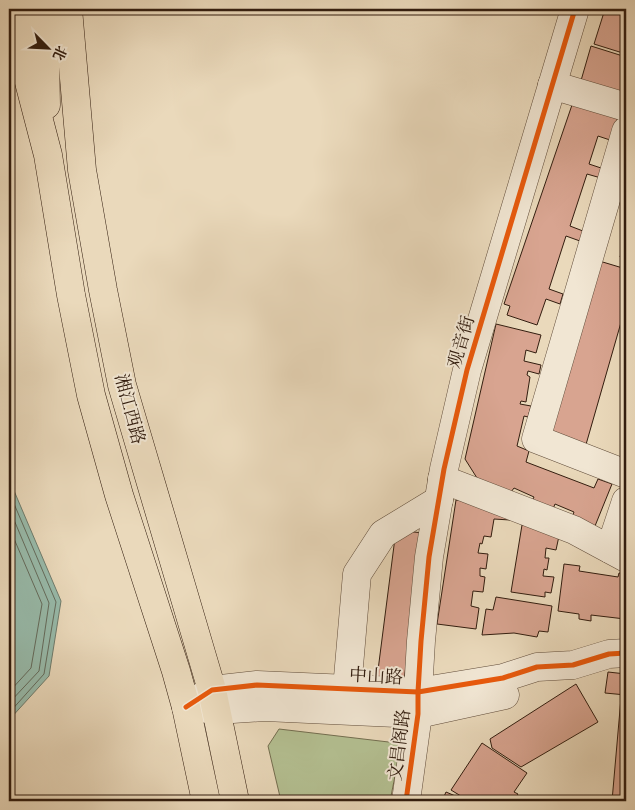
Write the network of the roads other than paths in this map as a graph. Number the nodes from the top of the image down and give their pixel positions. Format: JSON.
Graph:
{"nodes":[{"id":1,"x":20,"y":9,"type":"edge"},
{"id":2,"x":41,"y":9,"type":"edge"},
{"id":3,"x":68,"y":9,"type":"edge"},
{"id":4,"x":575,"y":9,"type":"edge"},
{"id":5,"x":552,"y":85,"type":"junction"},
{"id":6,"x":626,"y":107,"type":"edge"},
{"id":7,"x":626,"y":131,"type":"edge"},
{"id":8,"x":48,"y":155,"type":"junction"},
{"id":9,"x":626,"y":474,"type":"edge"},
{"id":10,"x":440,"y":490,"type":"junction"},
{"id":11,"x":626,"y":501,"type":"edge"},
{"id":12,"x":618,"y":554,"type":"edge"},
{"id":13,"x":626,"y":653,"type":"edge"},
{"id":14,"x":347,"y":689,"type":"junction"},
{"id":15,"x":214,"y":700,"type":"junction"},
{"id":16,"x":418,"y":703,"type":"junction"},
{"id":17,"x":186,"y":707,"type":"junction"},
{"id":18,"x":206,"y":801,"type":"edge"},
{"id":19,"x":235,"y":801,"type":"edge"},
{"id":20,"x":406,"y":801,"type":"edge"}],
"edges":[{"from":1,"to":8,"type":"main road","name":"湘江西路"},
{"from":2,"to":8,"type":"main road","name":"湘江西路"},
{"from":3,"to":15,"type":"main road","name":"湘江西路"},
{"from":4,"to":5,"type":"street","name":"观音街"},
{"from":5,"to":6,"type":"street"},
{"from":5,"to":10,"type":"street","name":"观音街"},
{"from":7,"to":9,"type":"street"},
{"from":8,"to":17,"type":"main road","name":"湘江西路"},
{"from":10,"to":12,"type":"street"},
{"from":10,"to":14,"type":"street"},
{"from":10,"to":16,"type":"street","name":"观音街"},
{"from":11,"to":12,"type":"street"},
{"from":13,"to":16,"type":"street","name":"中山路"},
{"from":14,"to":15,"type":"street","name":"中山路"},
{"from":14,"to":16,"type":"street","name":"中山路"},
{"from":15,"to":16,"type":"street","name":"中山路"},
{"from":15,"to":17,"type":"street","name":"中山路"},
{"from":15,"to":19,"type":"main road","name":"湘江西路"},
{"from":16,"to":20,"type":"street","name":"文昌阁路"},
{"from":17,"to":18,"type":"main road","name":"湘江西路"}]}
